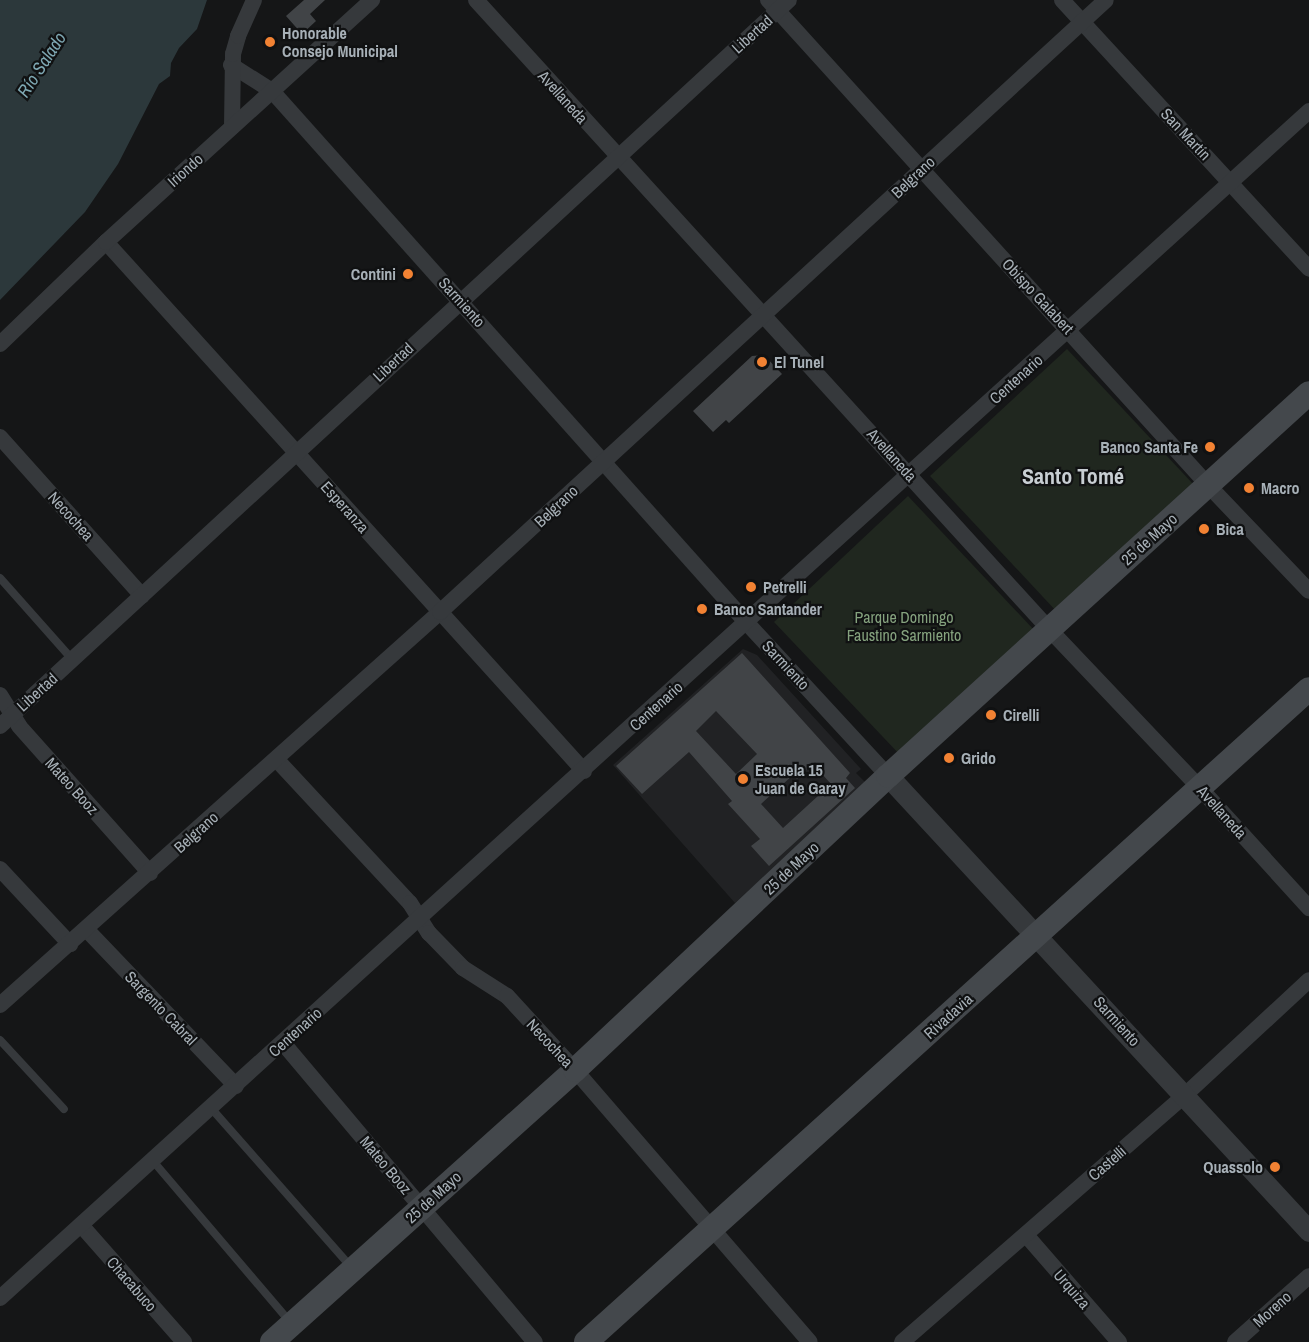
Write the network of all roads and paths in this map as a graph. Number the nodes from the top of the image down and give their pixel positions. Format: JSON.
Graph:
{"nodes":[{"id":1,"x":254,"y":0,"type":"edge"},
{"id":2,"x":372,"y":0,"type":"edge"},
{"id":3,"x":476,"y":0,"type":"edge"},
{"id":4,"x":1062,"y":0,"type":"edge"},
{"id":5,"x":1106,"y":0,"type":"edge"},
{"id":6,"x":778,"y":4,"type":"edge"},
{"id":7,"x":1082,"y":22,"type":"junction"},
{"id":8,"x":231,"y":64,"type":"junction"},
{"id":9,"x":272,"y":91,"type":"junction"},
{"id":10,"x":1309,"y":111,"type":"edge"},
{"id":11,"x":232,"y":127,"type":"junction"},
{"id":12,"x":617,"y":156,"type":"junction"},
{"id":13,"x":921,"y":169,"type":"junction"},
{"id":14,"x":1230,"y":182,"type":"junction"},
{"id":15,"x":106,"y":242,"type":"junction"},
{"id":16,"x":1309,"y":269,"type":"edge"},
{"id":17,"x":460,"y":300,"type":"junction"},
{"id":18,"x":764,"y":314,"type":"junction"},
{"id":19,"x":1070,"y":330,"type":"junction"},
{"id":20,"x":0,"y":344,"type":"edge"},
{"id":21,"x":1309,"y":393,"type":"edge"},
{"id":22,"x":0,"y":437,"type":"edge"},
{"id":23,"x":296,"y":453,"type":"junction"},
{"id":24,"x":604,"y":461,"type":"junction"},
{"id":25,"x":910,"y":475,"type":"junction"},
{"id":26,"x":1208,"y":485,"type":"junction"},
{"id":27,"x":0,"y":578,"type":"edge"},
{"id":28,"x":1309,"y":591,"type":"edge"},
{"id":29,"x":142,"y":596,"type":"junction"},
{"id":30,"x":440,"y":612,"type":"junction"},
{"id":31,"x":747,"y":623,"type":"junction"},
{"id":32,"x":1049,"y":630,"type":"junction"},
{"id":33,"x":72,"y":659,"type":"junction"},
{"id":34,"x":1309,"y":689,"type":"edge"},
{"id":35,"x":0,"y":695,"type":"edge"},
{"id":36,"x":14,"y":713,"type":"junction"},
{"id":37,"x":0,"y":726,"type":"edge"},
{"id":38,"x":277,"y":760,"type":"junction"},
{"id":39,"x":584,"y":771,"type":"junction"},
{"id":40,"x":888,"y":776,"type":"junction"},
{"id":41,"x":1199,"y":787,"type":"junction"},
{"id":42,"x":0,"y":869,"type":"edge"},
{"id":43,"x":150,"y":873,"type":"junction"},
{"id":44,"x":1309,"y":908,"type":"edge"},
{"id":45,"x":420,"y":919,"type":"junction"},
{"id":46,"x":86,"y":929,"type":"junction"},
{"id":47,"x":1039,"y":935,"type":"junction"},
{"id":48,"x":70,"y":944,"type":"junction"},
{"id":49,"x":1309,"y":980,"type":"edge"},
{"id":50,"x":0,"y":1005,"type":"edge"},
{"id":51,"x":0,"y":1040,"type":"edge"},
{"id":52,"x":283,"y":1043,"type":"junction"},
{"id":53,"x":575,"y":1070,"type":"junction"},
{"id":54,"x":236,"y":1086,"type":"junction"},
{"id":55,"x":1185,"y":1095,"type":"junction"},
{"id":56,"x":211,"y":1108,"type":"junction"},
{"id":57,"x":64,"y":1109,"type":"dead end"},
{"id":58,"x":153,"y":1161,"type":"junction"},
{"id":59,"x":422,"y":1208,"type":"junction"},
{"id":60,"x":81,"y":1225,"type":"junction"},
{"id":61,"x":712,"y":1228,"type":"junction"},
{"id":62,"x":1309,"y":1231,"type":"edge"},
{"id":63,"x":1026,"y":1235,"type":"junction"},
{"id":64,"x":353,"y":1269,"type":"junction"},
{"id":65,"x":1309,"y":1276,"type":"edge"},
{"id":66,"x":0,"y":1298,"type":"edge"},
{"id":67,"x":292,"y":1324,"type":"junction"},
{"id":68,"x":184,"y":1342,"type":"edge"},
{"id":69,"x":274,"y":1342,"type":"edge"},
{"id":70,"x":536,"y":1342,"type":"edge"},
{"id":71,"x":586,"y":1342,"type":"edge"},
{"id":72,"x":810,"y":1342,"type":"edge"},
{"id":73,"x":902,"y":1342,"type":"edge"},
{"id":74,"x":1119,"y":1342,"type":"edge"},
{"id":75,"x":1235,"y":1342,"type":"edge"}],
"edges":[{"from":1,"to":8,"type":"street"},
{"from":2,"to":9,"type":"street","name":"Iriondo"},
{"from":3,"to":12,"type":"street","name":"Avellaneda"},
{"from":4,"to":7,"type":"street","name":"San Martín"},
{"from":5,"to":7,"type":"street","name":"Belgrano"},
{"from":6,"to":12,"type":"street","name":"Libertad"},
{"from":6,"to":13,"type":"street","name":"Obispo Galabert"},
{"from":7,"to":13,"type":"street","name":"Belgrano"},
{"from":7,"to":14,"type":"street","name":"San Martín"},
{"from":8,"to":9,"type":"street","name":"Sarmiento"},
{"from":8,"to":11,"type":"street"},
{"from":9,"to":11,"type":"street","name":"Iriondo"},
{"from":9,"to":17,"type":"street","name":"Sarmiento"},
{"from":10,"to":14,"type":"street","name":"Centenario"},
{"from":11,"to":15,"type":"street","name":"Iriondo"},
{"from":12,"to":17,"type":"street","name":"Libertad"},
{"from":12,"to":18,"type":"street","name":"Avellaneda"},
{"from":13,"to":18,"type":"street","name":"Belgrano"},
{"from":13,"to":19,"type":"street","name":"Obispo Galabert"},
{"from":14,"to":16,"type":"street","name":"San Martín"},
{"from":14,"to":19,"type":"street","name":"Centenario"},
{"from":15,"to":20,"type":"street","name":"Iriondo"},
{"from":15,"to":23,"type":"street","name":"Esperanza"},
{"from":17,"to":23,"type":"street","name":"Libertad"},
{"from":17,"to":24,"type":"street","name":"Sarmiento"},
{"from":18,"to":24,"type":"street","name":"Belgrano"},
{"from":18,"to":25,"type":"street","name":"Avellaneda"},
{"from":19,"to":25,"type":"street","name":"Centenario"},
{"from":19,"to":26,"type":"street","name":"Obispo Galabert"},
{"from":21,"to":26,"type":"main road","name":"25 de Mayo"},
{"from":22,"to":29,"type":"street","name":"Necochea"},
{"from":23,"to":29,"type":"street","name":"Libertad"},
{"from":23,"to":30,"type":"street","name":"Esperanza"},
{"from":24,"to":30,"type":"street","name":"Belgrano"},
{"from":24,"to":31,"type":"street","name":"Sarmiento"},
{"from":25,"to":31,"type":"street","name":"Centenario"},
{"from":25,"to":32,"type":"street","name":"Avellaneda"},
{"from":26,"to":28,"type":"street","name":"Obispo Galabert"},
{"from":26,"to":32,"type":"main road","name":"25 de Mayo"},
{"from":27,"to":33,"type":"lane"},
{"from":29,"to":33,"type":"street","name":"Libertad"},
{"from":30,"to":38,"type":"street","name":"Belgrano"},
{"from":30,"to":39,"type":"street","name":"Esperanza"},
{"from":31,"to":39,"type":"street","name":"Centenario"},
{"from":31,"to":40,"type":"street","name":"Sarmiento"},
{"from":32,"to":40,"type":"main road","name":"25 de Mayo"},
{"from":32,"to":41,"type":"street","name":"Avellaneda"},
{"from":33,"to":36,"type":"street","name":"Libertad"},
{"from":34,"to":41,"type":"main road","name":"Rivadavia"},
{"from":35,"to":36,"type":"street","name":"Mateo Booz"},
{"from":36,"to":37,"type":"street","name":"Libertad"},
{"from":36,"to":43,"type":"street","name":"Mateo Booz"},
{"from":38,"to":43,"type":"street","name":"Belgrano"},
{"from":38,"to":45,"type":"street","name":"Necochea"},
{"from":39,"to":45,"type":"street","name":"Centenario"},
{"from":40,"to":47,"type":"street","name":"Sarmiento"},
{"from":40,"to":53,"type":"main road","name":"25 de Mayo"},
{"from":41,"to":44,"type":"street","name":"Avellaneda"},
{"from":41,"to":47,"type":"main road","name":"Rivadavia"},
{"from":42,"to":48,"type":"street"},
{"from":43,"to":46,"type":"street","name":"Belgrano"},
{"from":45,"to":52,"type":"street","name":"Centenario"},
{"from":45,"to":53,"type":"street","name":"Necochea"},
{"from":46,"to":48,"type":"street","name":"Belgrano"},
{"from":46,"to":54,"type":"street","name":"Sargento Cabral"},
{"from":47,"to":55,"type":"street","name":"Sarmiento"},
{"from":47,"to":61,"type":"main road","name":"Rivadavia"},
{"from":48,"to":50,"type":"street","name":"Belgrano"},
{"from":49,"to":55,"type":"street","name":"Castelli"},
{"from":51,"to":57,"type":"lane"},
{"from":52,"to":54,"type":"street","name":"Centenario"},
{"from":52,"to":59,"type":"street","name":"Mateo Booz"},
{"from":53,"to":59,"type":"main road","name":"25 de Mayo"},
{"from":53,"to":61,"type":"street","name":"Necochea"},
{"from":54,"to":56,"type":"street","name":"Centenario"},
{"from":55,"to":62,"type":"street","name":"Sarmiento"},
{"from":55,"to":63,"type":"street","name":"Castelli"},
{"from":56,"to":58,"type":"street","name":"Centenario"},
{"from":56,"to":64,"type":"lane"},
{"from":58,"to":60,"type":"street","name":"Centenario"},
{"from":58,"to":67,"type":"lane"},
{"from":59,"to":64,"type":"main road","name":"25 de Mayo"},
{"from":59,"to":70,"type":"street","name":"Mateo Booz"},
{"from":60,"to":66,"type":"street","name":"Centenario"},
{"from":60,"to":68,"type":"street","name":"Chacabuco"},
{"from":61,"to":71,"type":"main road","name":"Rivadavia"},
{"from":61,"to":72,"type":"street","name":"Necochea"},
{"from":63,"to":73,"type":"street","name":"Castelli"},
{"from":63,"to":74,"type":"street","name":"Urquiza"},
{"from":64,"to":67,"type":"main road","name":"25 de Mayo"},
{"from":65,"to":75,"type":"street","name":"Moreno"},
{"from":67,"to":69,"type":"main road","name":"25 de Mayo"}]}
